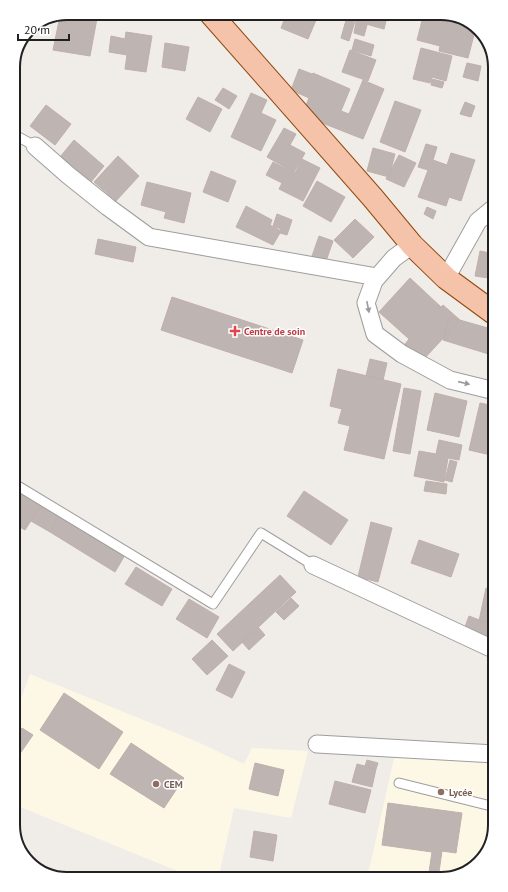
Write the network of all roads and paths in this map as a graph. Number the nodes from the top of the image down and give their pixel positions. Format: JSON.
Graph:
{"nodes":[{"id":1,"x":216,"y":20,"type":"edge"},
{"id":2,"x":20,"y":138,"type":"edge"},
{"id":3,"x":35,"y":146,"type":"joint"},
{"id":4,"x":488,"y":213,"type":"edge"},
{"id":5,"x":412,"y":245,"type":"junction"},
{"id":6,"x":377,"y":277,"type":"junction"},
{"id":7,"x":446,"y":278,"type":"junction"},
{"id":8,"x":488,"y":309,"type":"edge"},
{"id":9,"x":488,"y":389,"type":"edge"},
{"id":10,"x":20,"y":487,"type":"edge"},
{"id":11,"x":313,"y":565,"type":"joint"},
{"id":12,"x":488,"y":647,"type":"edge"},
{"id":13,"x":317,"y":744,"type":"dead end"},
{"id":14,"x":488,"y":754,"type":"edge"},
{"id":15,"x":399,"y":783,"type":"dead end"},
{"id":16,"x":488,"y":805,"type":"edge"}],
"edges":[{"from":1,"to":5,"type":"main road"},
{"from":2,"to":3,"type":"lane"},
{"from":3,"to":6,"type":"street"},
{"from":4,"to":7,"type":"street"},
{"from":5,"to":6,"type":"street"},
{"from":5,"to":7,"type":"main road"},
{"from":6,"to":9,"type":"street","one_way":true},
{"from":7,"to":8,"type":"main road"},
{"from":10,"to":11,"type":"lane"},
{"from":11,"to":12,"type":"street"},
{"from":13,"to":14,"type":"street"},
{"from":15,"to":16,"type":"lane"}]}
